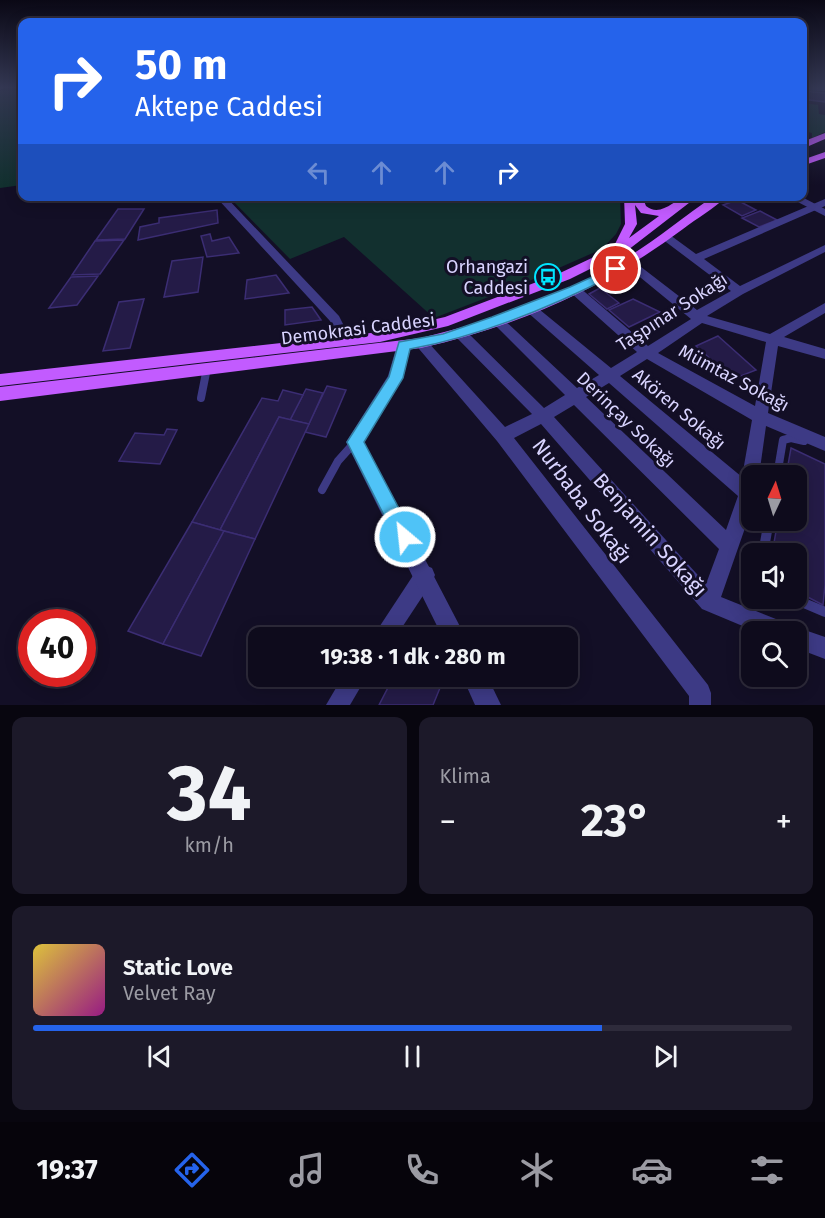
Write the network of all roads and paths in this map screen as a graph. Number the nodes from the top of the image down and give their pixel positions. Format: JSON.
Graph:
{"nodes":[{"id":1,"x":825,"y":136,"type":"edge"},
{"id":2,"x":807,"y":144,"type":"edge"},
{"id":3,"x":825,"y":155,"type":"edge"},
{"id":4,"x":807,"y":161,"type":"edge"},
{"id":5,"x":224,"y":201,"type":"edge"},
{"id":6,"x":632,"y":201,"type":"edge"},
{"id":7,"x":633,"y":201,"type":"edge"},
{"id":8,"x":634,"y":201,"type":"edge"},
{"id":9,"x":687,"y":201,"type":"edge"},
{"id":10,"x":688,"y":201,"type":"edge"},
{"id":11,"x":715,"y":201,"type":"edge"},
{"id":12,"x":800,"y":201,"type":"edge"},
{"id":13,"x":825,"y":202,"type":"edge"},
{"id":14,"x":813,"y":207,"type":"junction"},
{"id":15,"x":825,"y":213,"type":"edge"},
{"id":16,"x":657,"y":223,"type":"junction"},
{"id":17,"x":683,"y":224,"type":"junction"},
{"id":18,"x":666,"y":237,"type":"junction"},
{"id":19,"x":825,"y":248,"type":"edge"},
{"id":20,"x":613,"y":254,"type":"junction"},
{"id":21,"x":694,"y":259,"type":"junction"},
{"id":22,"x":628,"y":262,"type":"junction"},
{"id":23,"x":575,"y":290,"type":"junction"},
{"id":24,"x":739,"y":291,"type":"junction"},
{"id":25,"x":825,"y":307,"type":"edge"},
{"id":26,"x":530,"y":308,"type":"junction"},
{"id":27,"x":699,"y":318,"type":"junction"},
{"id":28,"x":496,"y":320,"type":"junction"},
{"id":29,"x":460,"y":333,"type":"junction"},
{"id":30,"x":773,"y":338,"type":"junction"},
{"id":31,"x":344,"y":340,"type":"junction"},
{"id":32,"x":412,"y":344,"type":"junction"},
{"id":33,"x":358,"y":350,"type":"junction"},
{"id":34,"x":646,"y":353,"type":"junction"},
{"id":35,"x":825,"y":354,"type":"edge"},
{"id":36,"x":206,"y":372,"type":"junction"},
{"id":37,"x":609,"y":375,"type":"junction"},
{"id":38,"x":0,"y":380,"type":"edge"},
{"id":39,"x":0,"y":395,"type":"edge"},
{"id":40,"x":574,"y":396,"type":"junction"},
{"id":41,"x":201,"y":398,"type":"dead end"},
{"id":42,"x":543,"y":416,"type":"junction"},
{"id":43,"x":759,"y":416,"type":"junction"},
{"id":44,"x":503,"y":436,"type":"junction"},
{"id":45,"x":355,"y":442,"type":"junction"},
{"id":46,"x":825,"y":444,"type":"edge"},
{"id":47,"x":825,"y":451,"type":"edge"},
{"id":48,"x":752,"y":465,"type":"edge"},
{"id":49,"x":779,"y":465,"type":"edge"},
{"id":50,"x":741,"y":487,"type":"edge"},
{"id":51,"x":322,"y":490,"type":"dead end"},
{"id":52,"x":741,"y":514,"type":"edge"},
{"id":53,"x":730,"y":547,"type":"junction"},
{"id":54,"x":425,"y":575,"type":"junction"},
{"id":55,"x":709,"y":602,"type":"junction"},
{"id":56,"x":807,"y":604,"type":"edge"},
{"id":57,"x":825,"y":612,"type":"edge"},
{"id":58,"x":756,"y":621,"type":"edge"},
{"id":59,"x":390,"y":627,"type":"edge"},
{"id":60,"x":451,"y":627,"type":"edge"},
{"id":61,"x":807,"y":641,"type":"edge"},
{"id":62,"x":825,"y":648,"type":"edge"},
{"id":63,"x":349,"y":687,"type":"edge"},
{"id":64,"x":479,"y":687,"type":"edge"},
{"id":65,"x":700,"y":699,"type":"edge"},
{"id":66,"x":337,"y":705,"type":"edge"},
{"id":67,"x":488,"y":705,"type":"edge"}],
"edges":[{"from":1,"to":2,"type":"main road"},
{"from":3,"to":4,"type":"main road"},
{"from":5,"to":31,"type":"street"},
{"from":6,"to":20,"type":"main road"},
{"from":7,"to":16,"type":"main road"},
{"from":8,"to":9,"type":"main road"},
{"from":10,"to":16,"type":"main road","name":"Demokrasi Caddesi"},
{"from":11,"to":17,"type":"main road","name":"Demokrasi Caddesi"},
{"from":12,"to":14,"type":"street"},
{"from":13,"to":14,"type":"street"},
{"from":14,"to":15,"type":"street"},
{"from":14,"to":21,"type":"street"},
{"from":16,"to":17,"type":"main road"},
{"from":16,"to":20,"type":"main road","name":"Demokrasi Caddesi"},
{"from":17,"to":18,"type":"main road","name":"Demokrasi Caddesi"},
{"from":18,"to":21,"type":"street"},
{"from":18,"to":22,"type":"main road","name":"Demokrasi Caddesi"},
{"from":19,"to":24,"type":"street","name":"Taşpınar Sokağı"},
{"from":20,"to":31,"type":"main road","name":"Demokrasi Caddesi"},
{"from":21,"to":24,"type":"street"},
{"from":22,"to":23,"type":"main road","name":"Demokrasi Caddesi"},
{"from":22,"to":27,"type":"street"},
{"from":23,"to":26,"type":"main road","name":"Demokrasi Caddesi"},
{"from":23,"to":34,"type":"street","name":"Mümtaz Sokağı"},
{"from":24,"to":27,"type":"street","name":"Taşpınar Sokağı"},
{"from":25,"to":30,"type":"street"},
{"from":26,"to":28,"type":"main road","name":"Demokrasi Caddesi"},
{"from":26,"to":37,"type":"street","name":"Akören Sokağı"},
{"from":27,"to":30,"type":"street"},
{"from":27,"to":34,"type":"street","name":"Taşpınar Sokağı"},
{"from":28,"to":29,"type":"main road","name":"Demokrasi Caddesi"},
{"from":28,"to":40,"type":"street","name":"Derinçay Sokağı"},
{"from":29,"to":32,"type":"main road","name":"Demokrasi Caddesi"},
{"from":29,"to":42,"type":"street","name":"Benjamin Sokağı"},
{"from":30,"to":35,"type":"street"},
{"from":30,"to":43,"type":"street"},
{"from":31,"to":33,"type":"main road"},
{"from":31,"to":38,"type":"main road","name":"Demokrasi Caddesi"},
{"from":32,"to":33,"type":"main road","name":"Demokrasi Caddesi"},
{"from":32,"to":44,"type":"street","name":"Nurbaba Sokağı"},
{"from":32,"to":45,"type":"street"},
{"from":33,"to":36,"type":"main road","name":"Demokrasi Caddesi"},
{"from":34,"to":37,"type":"street","name":"Taşpınar Sokağı"},
{"from":34,"to":43,"type":"street","name":"Mümtaz Sokağı"},
{"from":36,"to":39,"type":"main road","name":"Demokrasi Caddesi"},
{"from":36,"to":41,"type":"lane"},
{"from":37,"to":40,"type":"street","name":"Taşpınar Sokağı"},
{"from":37,"to":50,"type":"street","name":"Akören Sokağı"},
{"from":40,"to":42,"type":"street","name":"Taşpınar Sokağı"},
{"from":40,"to":53,"type":"street","name":"Derinçay Sokağı"},
{"from":42,"to":44,"type":"street","name":"Taşpınar Sokağı"},
{"from":42,"to":55,"type":"street","name":"Benjamin Sokağı"},
{"from":43,"to":46,"type":"street","name":"Mümtaz Sokağı"},
{"from":43,"to":48,"type":"street"},
{"from":44,"to":65,"type":"street","name":"Nurbaba Sokağı"},
{"from":45,"to":51,"type":"lane"},
{"from":45,"to":54,"type":"street"},
{"from":47,"to":49,"type":"lane"},
{"from":52,"to":53,"type":"street"},
{"from":53,"to":55,"type":"street"},
{"from":54,"to":59,"type":"street"},
{"from":54,"to":60,"type":"street"},
{"from":55,"to":58,"type":"street","name":"Benjamin Sokağı"},
{"from":56,"to":57,"type":"lane"},
{"from":61,"to":62,"type":"street"},
{"from":63,"to":66,"type":"street"},
{"from":64,"to":67,"type":"street"}]}
